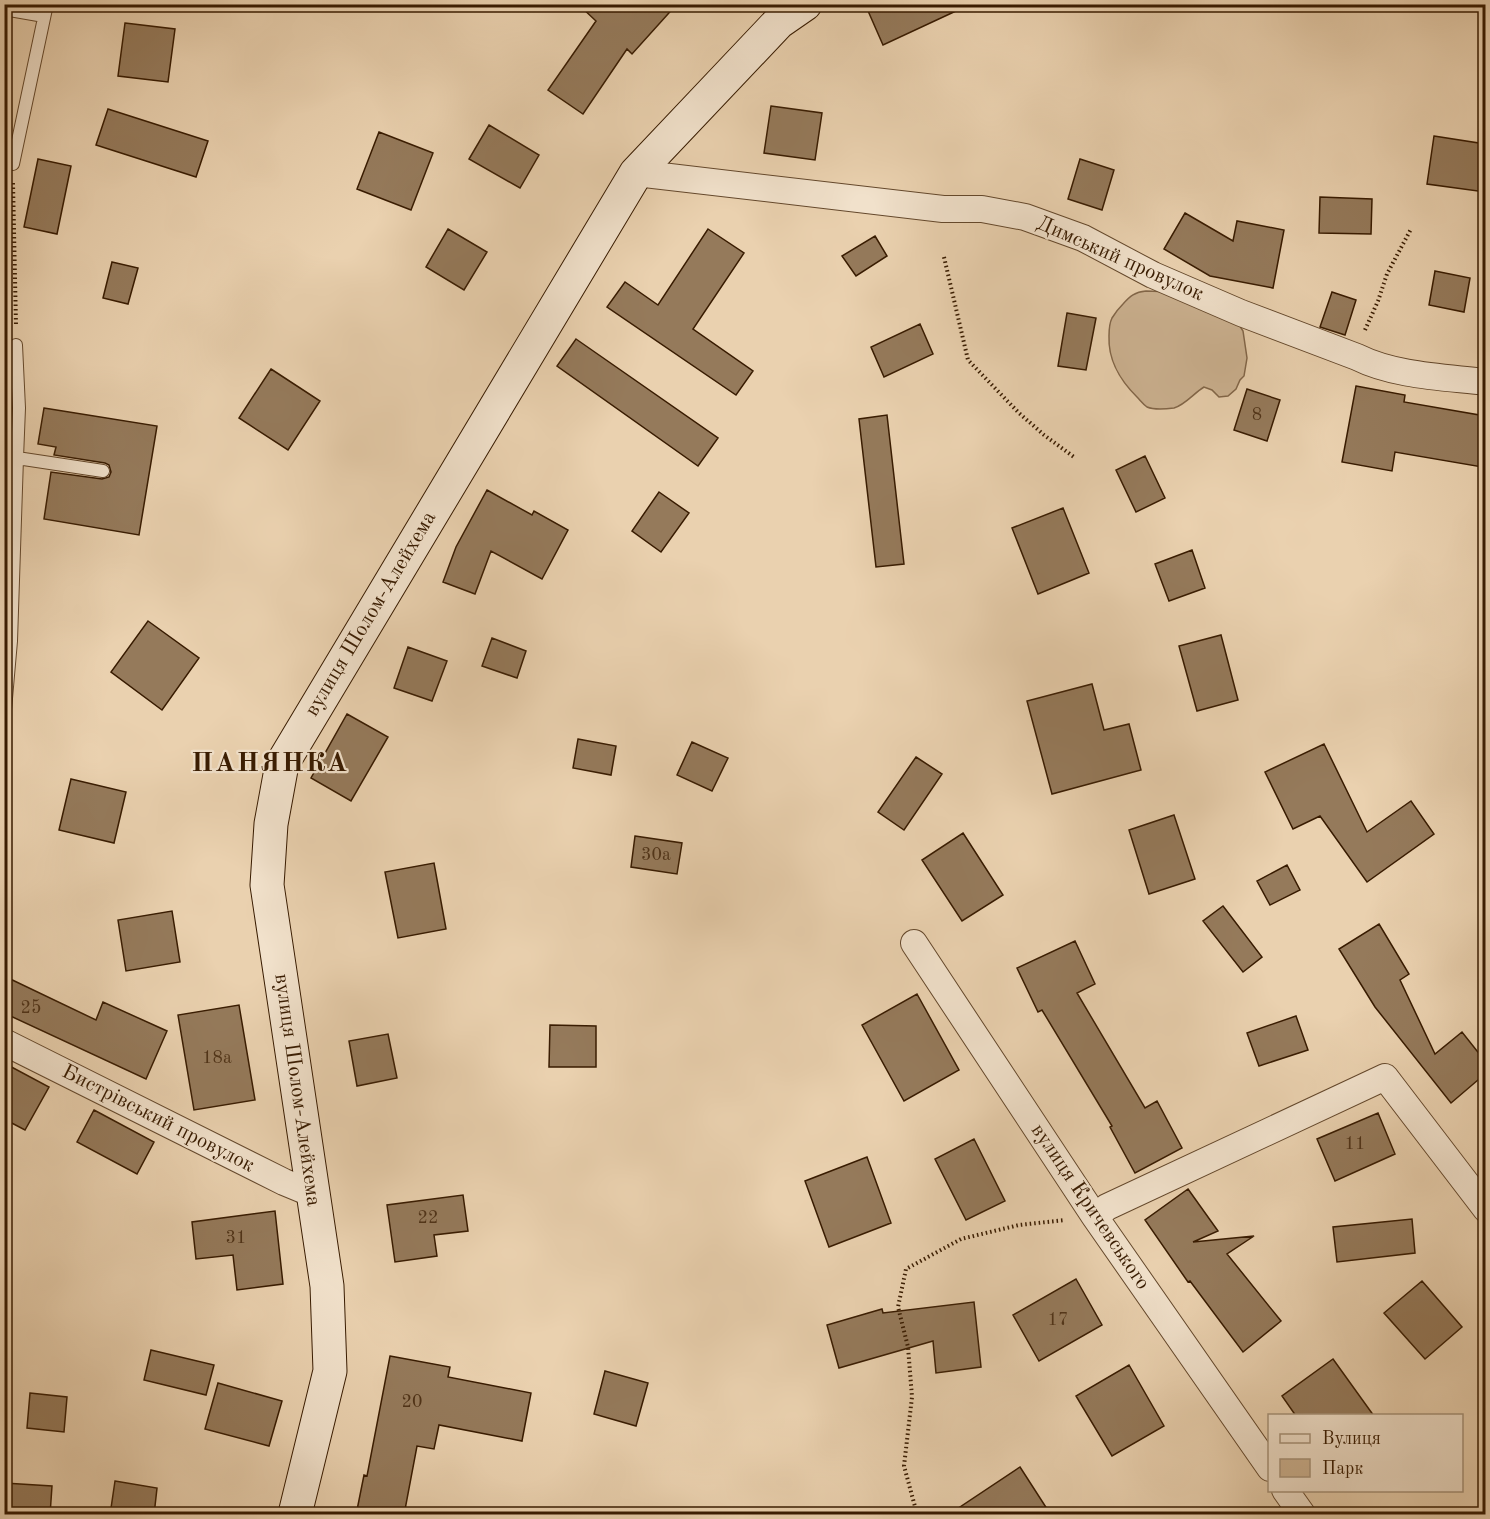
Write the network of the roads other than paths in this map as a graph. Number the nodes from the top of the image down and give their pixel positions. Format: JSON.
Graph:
{"nodes":[{"id":1,"x":805,"y":4,"type":"edge"},
{"id":2,"x":4,"y":9,"type":"edge"},
{"id":3,"x":45,"y":10,"type":"edge"},
{"id":4,"x":13,"y":164,"type":"road end"},
{"id":5,"x":636,"y":173,"type":"junction"},
{"id":6,"x":16,"y":345,"type":"road end"},
{"id":7,"x":1485,"y":382,"type":"edge"},
{"id":8,"x":17,"y":458,"type":"junction"},
{"id":9,"x":103,"y":471,"type":"dead end"},
{"id":10,"x":4,"y":721,"type":"edge"},
{"id":11,"x":914,"y":943,"type":"dead end"},
{"id":12,"x":4,"y":1042,"type":"edge"},
{"id":13,"x":313,"y":1194,"type":"junction"},
{"id":14,"x":1485,"y":1209,"type":"edge"},
{"id":15,"x":1095,"y":1217,"type":"junction"},
{"id":16,"x":1268,"y":1467,"type":"edge"},
{"id":17,"x":1286,"y":1492,"type":"edge"},
{"id":18,"x":295,"y":1515,"type":"edge"},
{"id":19,"x":1302,"y":1515,"type":"edge"}],
"edges":[{"from":1,"to":5,"type":"main road","name":"вулиця Шолом-Алейхема"},
{"from":2,"to":3,"type":"lane"},
{"from":3,"to":4,"type":"lane"},
{"from":5,"to":7,"type":"street","name":"Димський провулок"},
{"from":5,"to":13,"type":"main road","name":"вулиця Шолом-Алейхема"},
{"from":6,"to":8,"type":"lane"},
{"from":8,"to":9,"type":"lane"},
{"from":8,"to":10,"type":"lane"},
{"from":11,"to":15,"type":"street","name":"вулиця Кричевського"},
{"from":12,"to":13,"type":"street","name":"Бистрівський провулок"},
{"from":13,"to":18,"type":"main road","name":"вулиця Шолом-Алейхема"},
{"from":14,"to":15,"type":"street"},
{"from":15,"to":16,"type":"street","name":"вулиця Кричевського"},
{"from":17,"to":19,"type":"street"}]}
